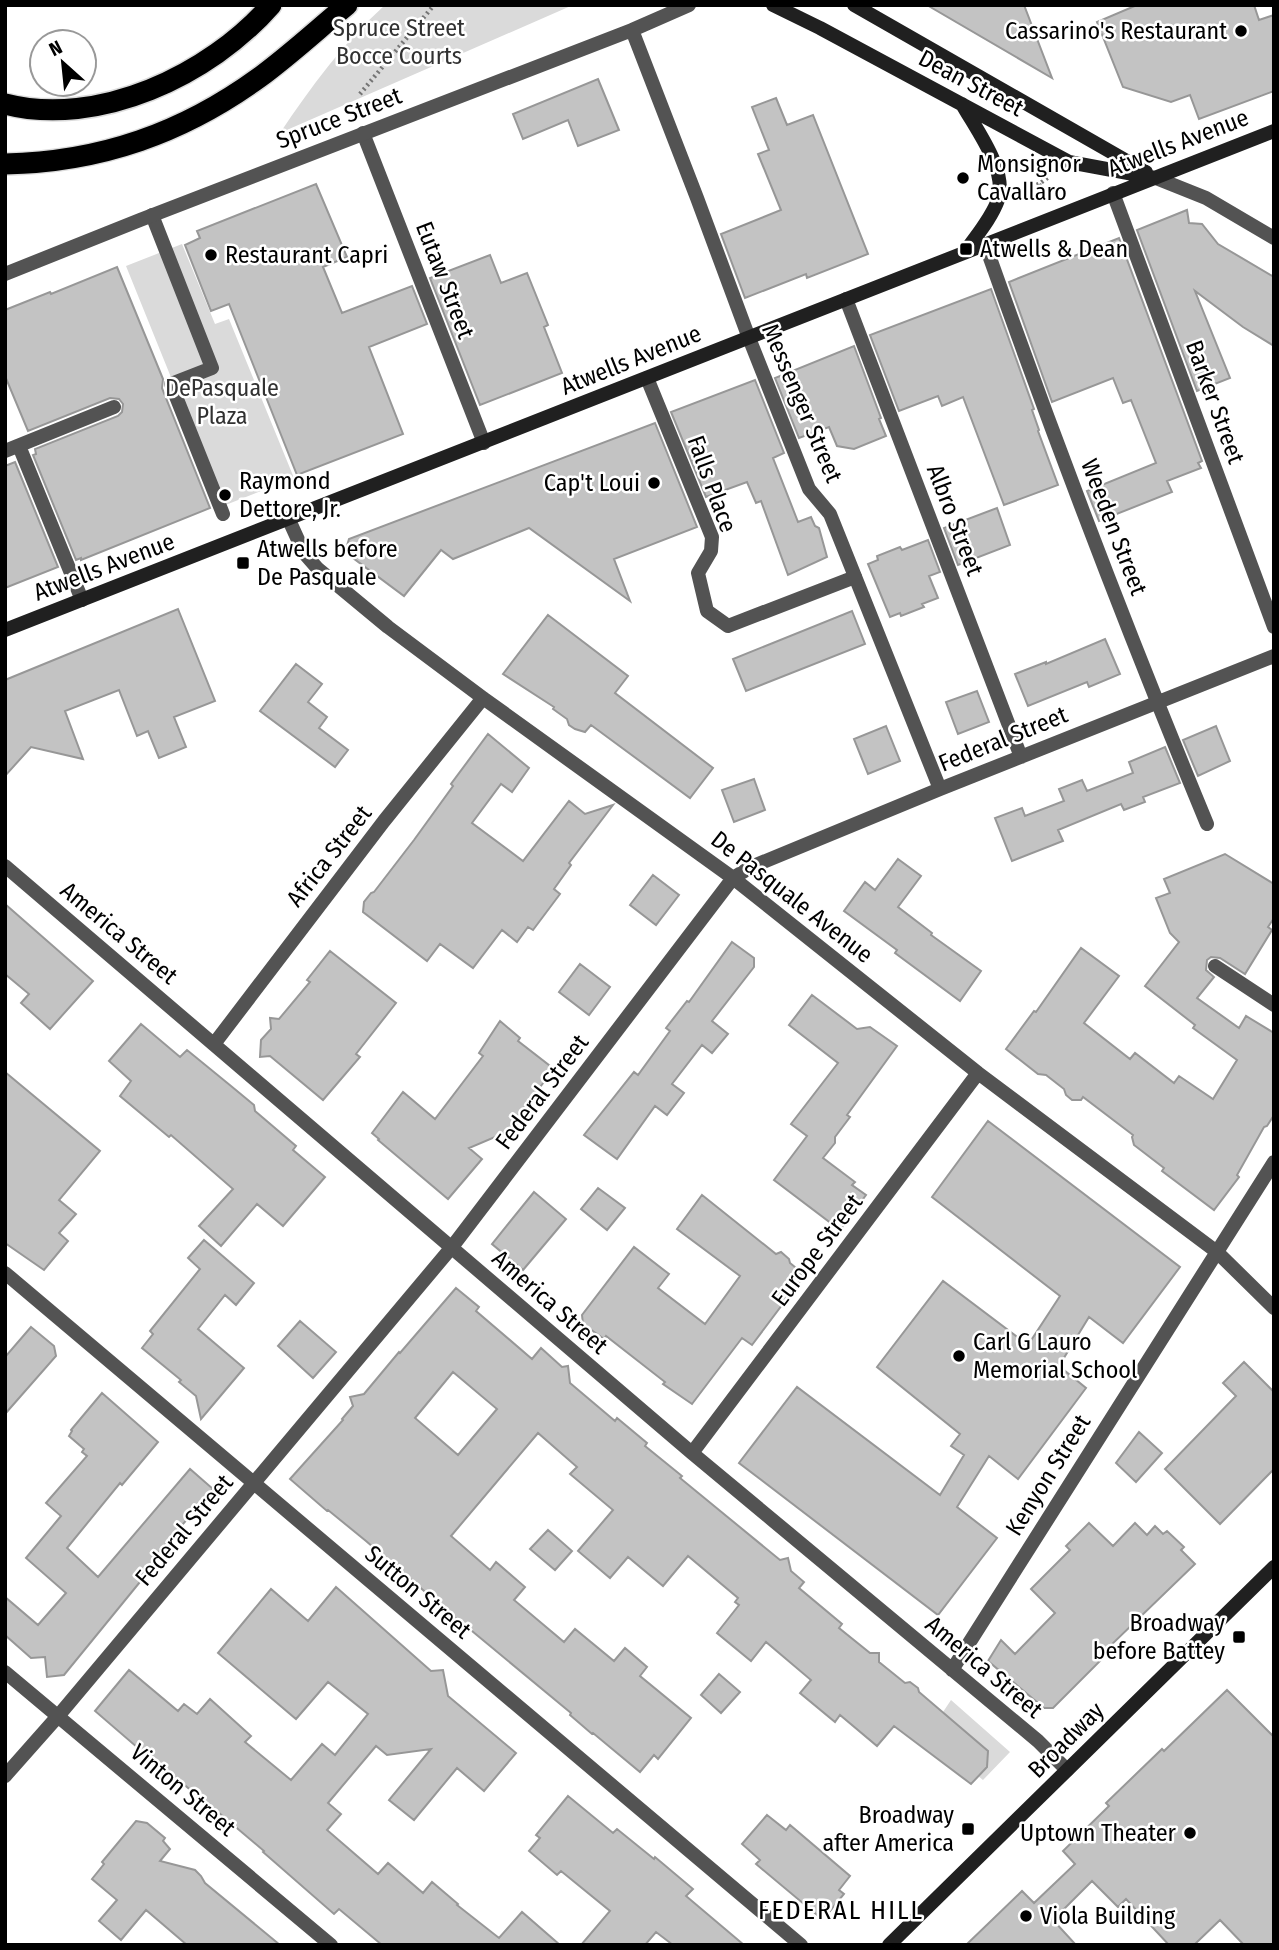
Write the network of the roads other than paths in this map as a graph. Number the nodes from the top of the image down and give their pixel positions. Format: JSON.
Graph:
{"nodes":[{"id":1,"x":271,"y":5,"type":"edge"},
{"id":2,"x":332,"y":5,"type":"edge"},
{"id":3,"x":347,"y":5,"type":"edge"},
{"id":4,"x":689,"y":5,"type":"edge"},
{"id":5,"x":773,"y":5,"type":"edge"},
{"id":6,"x":854,"y":5,"type":"edge"},
{"id":7,"x":632,"y":30,"type":"junction"},
{"id":8,"x":290,"y":53,"type":"junction"},
{"id":9,"x":961,"y":103,"type":"junction"},
{"id":10,"x":5,"y":104,"type":"edge"},
{"id":11,"x":1274,"y":131,"type":"edge"},
{"id":12,"x":363,"y":133,"type":"junction"},
{"id":13,"x":5,"y":164,"type":"edge"},
{"id":14,"x":1156,"y":178,"type":"junction"},
{"id":15,"x":1113,"y":193,"type":"junction"},
{"id":16,"x":152,"y":215,"type":"junction"},
{"id":17,"x":1274,"y":238,"type":"edge"},
{"id":18,"x":985,"y":244,"type":"junction"},
{"id":19,"x":965,"y":252,"type":"junction"},
{"id":20,"x":5,"y":274,"type":"edge"},
{"id":21,"x":846,"y":299,"type":"junction"},
{"id":22,"x":749,"y":338,"type":"junction"},
{"id":23,"x":647,"y":378,"type":"junction"},
{"id":24,"x":114,"y":407,"type":"dead end"},
{"id":25,"x":484,"y":443,"type":"junction"},
{"id":26,"x":12,"y":448,"type":"edge"},
{"id":27,"x":223,"y":514,"type":"dead end"},
{"id":28,"x":289,"y":520,"type":"junction"},
{"id":29,"x":855,"y":577,"type":"junction"},
{"id":30,"x":82,"y":600,"type":"junction"},
{"id":31,"x":1274,"y":628,"type":"edge"},
{"id":32,"x":5,"y":630,"type":"edge"},
{"id":33,"x":1274,"y":656,"type":"edge"},
{"id":34,"x":483,"y":698,"type":"junction"},
{"id":35,"x":1157,"y":702,"type":"junction"},
{"id":36,"x":1021,"y":757,"type":"junction"},
{"id":37,"x":940,"y":789,"type":"junction"},
{"id":38,"x":1207,"y":824,"type":"dead end"},
{"id":39,"x":5,"y":866,"type":"edge"},
{"id":40,"x":733,"y":878,"type":"junction"},
{"id":41,"x":1215,"y":966,"type":"dead end"},
{"id":42,"x":1274,"y":1005,"type":"edge"},
{"id":43,"x":214,"y":1044,"type":"junction"},
{"id":44,"x":978,"y":1073,"type":"junction"},
{"id":45,"x":1274,"y":1162,"type":"edge"},
{"id":46,"x":452,"y":1247,"type":"junction"},
{"id":47,"x":1217,"y":1252,"type":"junction"},
{"id":48,"x":5,"y":1273,"type":"edge"},
{"id":49,"x":1274,"y":1308,"type":"edge"},
{"id":50,"x":691,"y":1453,"type":"junction"},
{"id":51,"x":254,"y":1483,"type":"junction"},
{"id":52,"x":1274,"y":1567,"type":"edge"},
{"id":53,"x":952,"y":1670,"type":"junction"},
{"id":54,"x":5,"y":1672,"type":"edge"},
{"id":55,"x":59,"y":1715,"type":"junction"},
{"id":56,"x":1067,"y":1770,"type":"junction"},
{"id":57,"x":5,"y":1776,"type":"edge"},
{"id":58,"x":331,"y":1945,"type":"edge"},
{"id":59,"x":801,"y":1945,"type":"edge"},
{"id":60,"x":889,"y":1945,"type":"edge"}],
"edges":[{"from":1,"to":10,"type":"highway"},
{"from":2,"to":8,"type":"highway"},
{"from":3,"to":8,"type":"highway"},
{"from":4,"to":7,"type":"street","name":"Spruce Street"},
{"from":5,"to":9,"type":"main road","name":"Dean Street"},
{"from":6,"to":14,"type":"main road","name":"Dean Street"},
{"from":7,"to":12,"type":"street","name":"Spruce Street"},
{"from":7,"to":22,"type":"street","name":"Messenger Street"},
{"from":8,"to":13,"type":"highway"},
{"from":9,"to":14,"type":"main road","name":"Dean Street"},
{"from":9,"to":19,"type":"main road"},
{"from":11,"to":14,"type":"main road","name":"Atwells Avenue"},
{"from":12,"to":16,"type":"street","name":"Spruce Street"},
{"from":12,"to":25,"type":"street","name":"Eutaw Street"},
{"from":14,"to":15,"type":"main road","name":"Atwells Avenue"},
{"from":14,"to":17,"type":"street","name":"Dean Street"},
{"from":15,"to":18,"type":"main road","name":"Atwells Avenue"},
{"from":15,"to":31,"type":"street","name":"Barker Street"},
{"from":16,"to":20,"type":"street","name":"Spruce Street"},
{"from":16,"to":27,"type":"street"},
{"from":18,"to":19,"type":"main road","name":"Atwells Avenue"},
{"from":18,"to":35,"type":"street","name":"Weeden Street"},
{"from":19,"to":21,"type":"main road","name":"Atwells Avenue"},
{"from":21,"to":22,"type":"main road","name":"Atwells Avenue"},
{"from":21,"to":36,"type":"street","name":"Albro Street"},
{"from":22,"to":23,"type":"main road","name":"Atwells Avenue"},
{"from":22,"to":29,"type":"street","name":"Messenger Street"},
{"from":23,"to":25,"type":"main road","name":"Atwells Avenue"},
{"from":23,"to":29,"type":"street","name":"Falls Place"},
{"from":24,"to":26,"type":"street"},
{"from":25,"to":28,"type":"main road","name":"Atwells Avenue"},
{"from":26,"to":30,"type":"street"},
{"from":28,"to":30,"type":"main road","name":"Atwells Avenue"},
{"from":28,"to":34,"type":"street","name":"De Pasquale Avenue"},
{"from":29,"to":37,"type":"street","name":"Messenger Street"},
{"from":30,"to":32,"type":"main road","name":"Atwells Avenue"},
{"from":33,"to":35,"type":"street","name":"Federal Street"},
{"from":34,"to":40,"type":"street","name":"De Pasquale Avenue"},
{"from":34,"to":43,"type":"street","name":"Africa Street"},
{"from":35,"to":36,"type":"street","name":"Federal Street"},
{"from":35,"to":38,"type":"street","name":"Weeden Street"},
{"from":36,"to":37,"type":"street","name":"Federal Street"},
{"from":37,"to":40,"type":"street","name":"Federal Street"},
{"from":39,"to":43,"type":"street","name":"America Street"},
{"from":40,"to":44,"type":"street","name":"De Pasquale Avenue"},
{"from":40,"to":46,"type":"street","name":"Federal Street"},
{"from":41,"to":42,"type":"street"},
{"from":43,"to":46,"type":"street","name":"America Street"},
{"from":44,"to":47,"type":"street","name":"De Pasquale Avenue"},
{"from":44,"to":50,"type":"street","name":"Europe Street"},
{"from":45,"to":47,"type":"street","name":"Kenyon Street"},
{"from":46,"to":50,"type":"street","name":"America Street"},
{"from":46,"to":51,"type":"street","name":"Federal Street"},
{"from":47,"to":49,"type":"street","name":"De Pasquale Avenue"},
{"from":47,"to":53,"type":"street","name":"Kenyon Street"},
{"from":48,"to":51,"type":"street","name":"Sutton Street"},
{"from":50,"to":53,"type":"street","name":"America Street"},
{"from":51,"to":55,"type":"street","name":"Federal Street"},
{"from":51,"to":59,"type":"street","name":"Sutton Street"},
{"from":52,"to":56,"type":"main road","name":"Broadway"},
{"from":53,"to":56,"type":"street","name":"America Street"},
{"from":54,"to":55,"type":"street","name":"Vinton Street"},
{"from":55,"to":57,"type":"street","name":"Federal Street"},
{"from":55,"to":58,"type":"street","name":"Vinton Street"},
{"from":56,"to":60,"type":"main road","name":"Broadway"}]}
